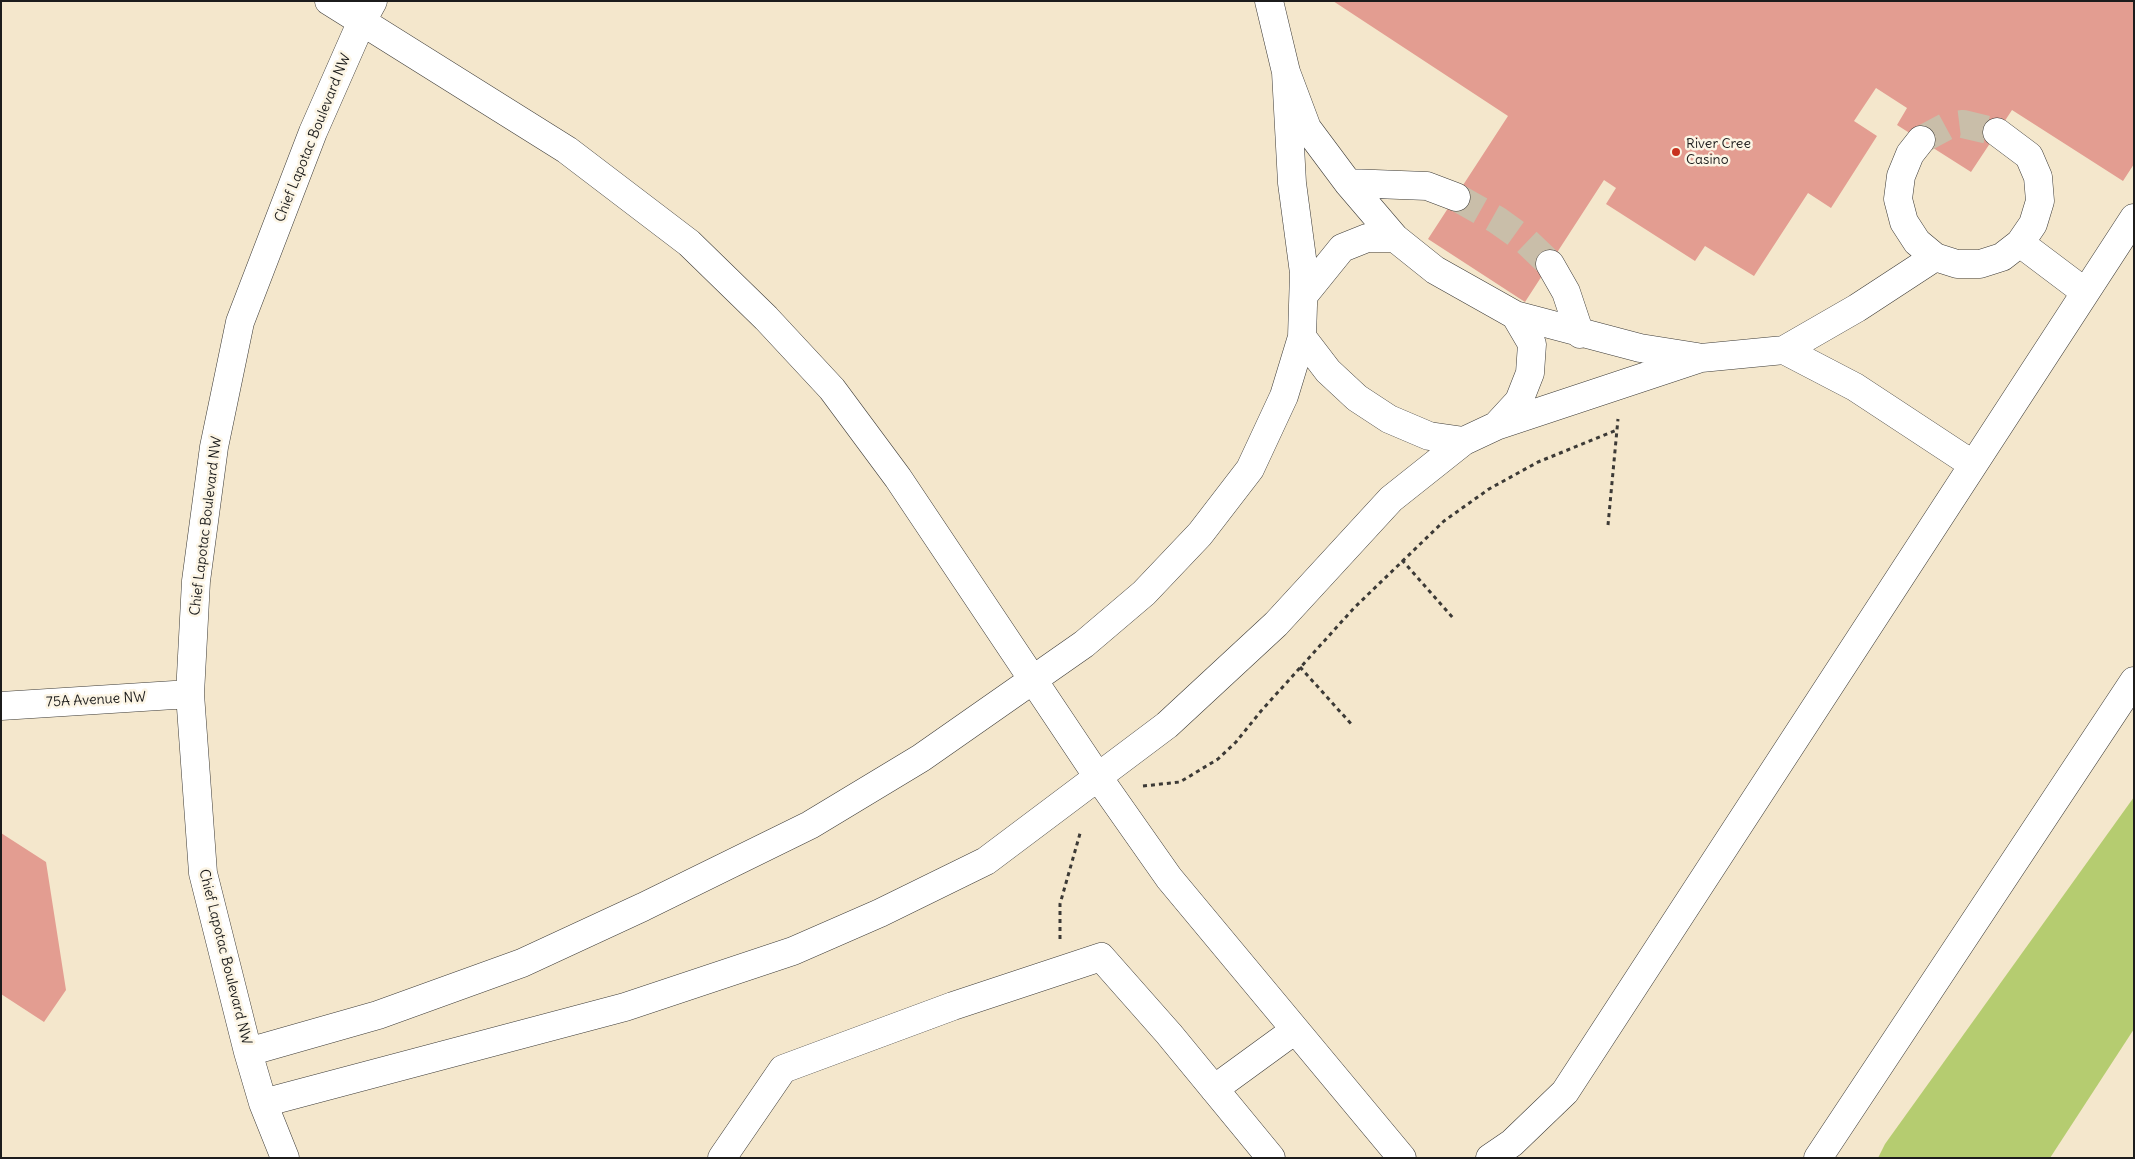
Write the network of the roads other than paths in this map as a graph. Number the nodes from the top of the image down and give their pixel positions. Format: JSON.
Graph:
{"nodes":[{"id":1,"x":329,"y":1,"type":"edge"},
{"id":2,"x":1269,"y":1,"type":"edge"},
{"id":3,"x":367,"y":12,"type":"edge"},
{"id":4,"x":1286,"y":72,"type":"junction"},
{"id":5,"x":1997,"y":132,"type":"tunnel mouth"},
{"id":6,"x":1921,"y":140,"type":"tunnel mouth"},
{"id":7,"x":1348,"y":183,"type":"junction"},
{"id":8,"x":1456,"y":196,"type":"tunnel mouth"},
{"id":9,"x":2134,"y":218,"type":"edge"},
{"id":10,"x":1395,"y":238,"type":"junction"},
{"id":11,"x":2020,"y":243,"type":"junction"},
{"id":12,"x":1935,"y":256,"type":"junction"},
{"id":13,"x":1550,"y":264,"type":"tunnel mouth"},
{"id":14,"x":2085,"y":292,"type":"junction"},
{"id":15,"x":1304,"y":294,"type":"junction"},
{"id":16,"x":1515,"y":315,"type":"junction"},
{"id":17,"x":1580,"y":334,"type":"junction"},
{"id":18,"x":1302,"y":337,"type":"junction"},
{"id":19,"x":1784,"y":350,"type":"junction"},
{"id":20,"x":1701,"y":358,"type":"junction"},
{"id":21,"x":1496,"y":426,"type":"junction"},
{"id":22,"x":1464,"y":441,"type":"junction"},
{"id":23,"x":1972,"y":464,"type":"junction"},
{"id":24,"x":1033,"y":678,"type":"junction"},
{"id":25,"x":2134,"y":681,"type":"edge"},
{"id":26,"x":190,"y":694,"type":"junction"},
{"id":27,"x":1,"y":706,"type":"edge"},
{"id":28,"x":1098,"y":777,"type":"junction"},
{"id":29,"x":1295,"y":1030,"type":"junction"},
{"id":30,"x":248,"y":1052,"type":"junction"},
{"id":31,"x":1214,"y":1089,"type":"junction"},
{"id":32,"x":263,"y":1103,"type":"junction"},
{"id":33,"x":285,"y":1158,"type":"edge"},
{"id":34,"x":722,"y":1158,"type":"edge"},
{"id":35,"x":1271,"y":1158,"type":"edge"},
{"id":36,"x":1402,"y":1158,"type":"edge"},
{"id":37,"x":1490,"y":1158,"type":"edge"},
{"id":38,"x":1818,"y":1158,"type":"edge"}],
"edges":[{"from":1,"to":3,"type":"street"},
{"from":2,"to":4,"type":"street"},
{"from":3,"to":24,"type":"street"},
{"from":3,"to":26,"type":"street","name":"Chief Lapotac Boulevard NW"},
{"from":4,"to":7,"type":"street"},
{"from":4,"to":15,"type":"street"},
{"from":5,"to":11,"type":"street"},
{"from":6,"to":12,"type":"street"},
{"from":7,"to":8,"type":"street"},
{"from":7,"to":10,"type":"street"},
{"from":9,"to":14,"type":"street"},
{"from":10,"to":15,"type":"street"},
{"from":10,"to":16,"type":"street"},
{"from":11,"to":12,"type":"street"},
{"from":11,"to":14,"type":"street"},
{"from":12,"to":19,"type":"street"},
{"from":13,"to":17,"type":"street"},
{"from":14,"to":23,"type":"street"},
{"from":15,"to":18,"type":"street"},
{"from":16,"to":17,"type":"street"},
{"from":16,"to":21,"type":"street"},
{"from":17,"to":20,"type":"street"},
{"from":18,"to":22,"type":"street"},
{"from":18,"to":24,"type":"street"},
{"from":19,"to":20,"type":"street"},
{"from":19,"to":23,"type":"street"},
{"from":20,"to":21,"type":"street"},
{"from":21,"to":22,"type":"street"},
{"from":22,"to":28,"type":"street"},
{"from":23,"to":37,"type":"street"},
{"from":24,"to":28,"type":"street"},
{"from":24,"to":30,"type":"street"},
{"from":25,"to":38,"type":"street"},
{"from":26,"to":27,"type":"street","name":"75A Avenue NW"},
{"from":26,"to":30,"type":"street","name":"Chief Lapotac Boulevard NW"},
{"from":28,"to":29,"type":"street"},
{"from":28,"to":32,"type":"street"},
{"from":29,"to":31,"type":"street"},
{"from":29,"to":36,"type":"street"},
{"from":30,"to":32,"type":"street","name":"Chief Lapotac Boulevard NW"},
{"from":31,"to":34,"type":"street"},
{"from":31,"to":35,"type":"street"},
{"from":32,"to":33,"type":"street","name":"Chief Lapotac Boulevard NW"}]}
